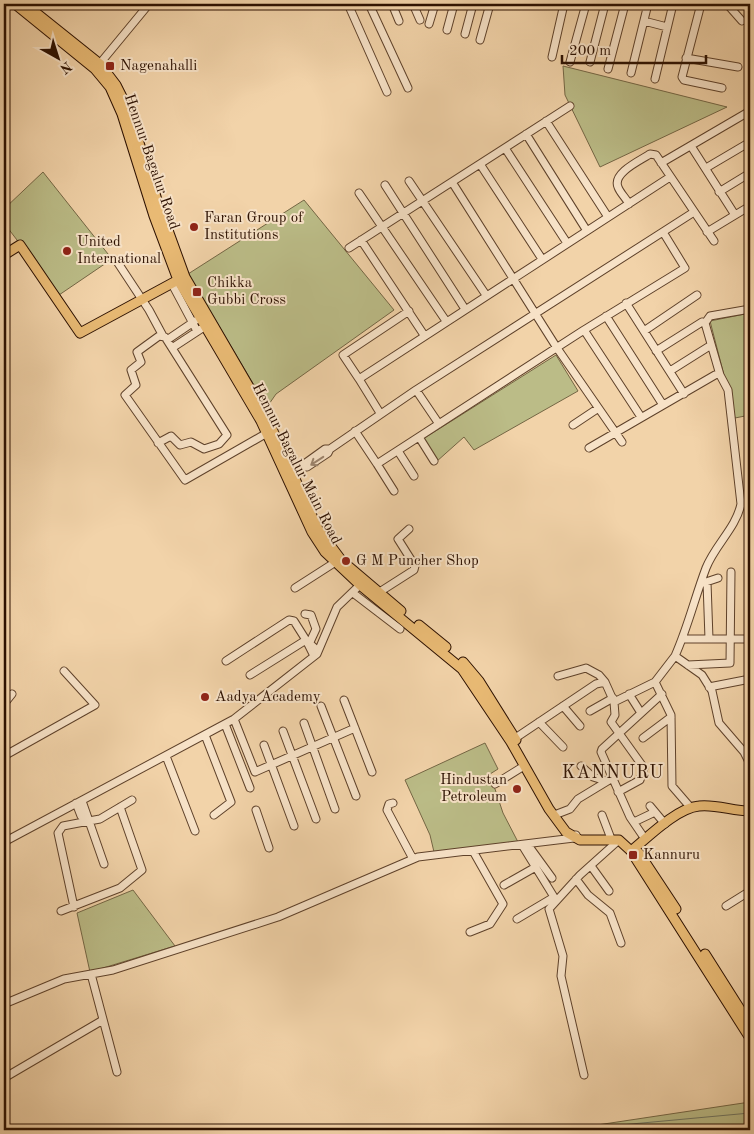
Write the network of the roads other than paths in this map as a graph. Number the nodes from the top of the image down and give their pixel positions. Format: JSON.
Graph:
{"nodes":[{"id":1,"x":15,"y":4,"type":"edge"},
{"id":2,"x":25,"y":4,"type":"edge"},
{"id":3,"x":149,"y":4,"type":"edge"},
{"id":4,"x":348,"y":4,"type":"edge"},
{"id":5,"x":369,"y":4,"type":"edge"},
{"id":6,"x":392,"y":4,"type":"edge"},
{"id":7,"x":413,"y":4,"type":"edge"},
{"id":8,"x":435,"y":4,"type":"edge"},
{"id":9,"x":454,"y":4,"type":"edge"},
{"id":10,"x":473,"y":4,"type":"edge"},
{"id":11,"x":490,"y":4,"type":"edge"},
{"id":12,"x":564,"y":4,"type":"edge"},
{"id":13,"x":586,"y":4,"type":"edge"},
{"id":14,"x":605,"y":4,"type":"edge"},
{"id":15,"x":624,"y":4,"type":"edge"},
{"id":16,"x":637,"y":4,"type":"edge"},
{"id":17,"x":673,"y":4,"type":"edge"},
{"id":18,"x":701,"y":4,"type":"edge"},
{"id":19,"x":727,"y":4,"type":"edge"},
{"id":20,"x":647,"y":5,"type":"edge"},
{"id":21,"x":420,"y":20,"type":"dead end"},
{"id":22,"x":399,"y":21,"type":"dead end"},
{"id":23,"x":644,"y":21,"type":"junction"},
{"id":24,"x":742,"y":21,"type":"dead end"},
{"id":25,"x":429,"y":24,"type":"dead end"},
{"id":26,"x":667,"y":28,"type":"junction"},
{"id":27,"x":448,"y":30,"type":"dead end"},
{"id":28,"x":465,"y":34,"type":"dead end"},
{"id":29,"x":480,"y":40,"type":"dead end"},
{"id":30,"x":552,"y":57,"type":"dead end"},
{"id":31,"x":686,"y":58,"type":"junction"},
{"id":32,"x":570,"y":62,"type":"dead end"},
{"id":33,"x":590,"y":62,"type":"dead end"},
{"id":34,"x":97,"y":66,"type":"junction"},
{"id":35,"x":738,"y":67,"type":"dead end"},
{"id":36,"x":608,"y":69,"type":"dead end"},
{"id":37,"x":631,"y":73,"type":"dead end"},
{"id":38,"x":655,"y":78,"type":"dead end"},
{"id":39,"x":408,"y":88,"type":"dead end"},
{"id":40,"x":722,"y":88,"type":"dead end"},
{"id":41,"x":387,"y":92,"type":"dead end"},
{"id":42,"x":570,"y":106,"type":"dead end"},
{"id":43,"x":750,"y":111,"type":"edge"},
{"id":44,"x":546,"y":121,"type":"junction"},
{"id":45,"x":526,"y":134,"type":"junction"},
{"id":46,"x":750,"y":142,"type":"edge"},
{"id":47,"x":691,"y":146,"type":"junction"},
{"id":48,"x":505,"y":148,"type":"junction"},
{"id":49,"x":661,"y":163,"type":"junction"},
{"id":50,"x":480,"y":164,"type":"junction"},
{"id":51,"x":706,"y":168,"type":"junction"},
{"id":52,"x":750,"y":173,"type":"edge"},
{"id":53,"x":670,"y":178,"type":"junction"},
{"id":54,"x":410,"y":181,"type":"dead end"},
{"id":55,"x":452,"y":182,"type":"junction"},
{"id":56,"x":385,"y":185,"type":"dead end"},
{"id":57,"x":719,"y":192,"type":"junction"},
{"id":58,"x":359,"y":193,"type":"dead end"},
{"id":59,"x":423,"y":200,"type":"junction"},
{"id":60,"x":629,"y":204,"type":"junction"},
{"id":61,"x":750,"y":206,"type":"edge"},
{"id":62,"x":403,"y":212,"type":"junction"},
{"id":63,"x":694,"y":212,"type":"junction"},
{"id":64,"x":735,"y":215,"type":"junction"},
{"id":65,"x":608,"y":217,"type":"junction"},
{"id":66,"x":382,"y":227,"type":"junction"},
{"id":67,"x":587,"y":230,"type":"junction"},
{"id":68,"x":663,"y":232,"type":"junction"},
{"id":69,"x":707,"y":232,"type":"junction"},
{"id":70,"x":361,"y":240,"type":"junction"},
{"id":71,"x":714,"y":241,"type":"dead end"},
{"id":72,"x":567,"y":243,"type":"junction"},
{"id":73,"x":349,"y":248,"type":"dead end"},
{"id":74,"x":4,"y":255,"type":"edge"},
{"id":75,"x":542,"y":259,"type":"junction"},
{"id":76,"x":116,"y":260,"type":"dead end"},
{"id":77,"x":513,"y":278,"type":"junction"},
{"id":78,"x":178,"y":280,"type":"junction"},
{"id":79,"x":486,"y":295,"type":"junction"},
{"id":80,"x":697,"y":295,"type":"dead end"},
{"id":81,"x":142,"y":299,"type":"junction"},
{"id":82,"x":626,"y":303,"type":"junction"},
{"id":83,"x":464,"y":309,"type":"junction"},
{"id":84,"x":750,"y":309,"type":"edge"},
{"id":85,"x":409,"y":312,"type":"junction"},
{"id":86,"x":537,"y":314,"type":"junction"},
{"id":87,"x":606,"y":316,"type":"junction"},
{"id":88,"x":446,"y":321,"type":"junction"},
{"id":89,"x":702,"y":322,"type":"dead end"},
{"id":90,"x":199,"y":324,"type":"junction"},
{"id":91,"x":584,"y":330,"type":"junction"},
{"id":92,"x":644,"y":331,"type":"junction"},
{"id":93,"x":424,"y":335,"type":"junction"},
{"id":94,"x":165,"y":338,"type":"junction"},
{"id":95,"x":708,"y":347,"type":"dead end"},
{"id":96,"x":172,"y":348,"type":"junction"},
{"id":97,"x":557,"y":348,"type":"junction"},
{"id":98,"x":656,"y":351,"type":"junction"},
{"id":99,"x":670,"y":371,"type":"junction"},
{"id":100,"x":715,"y":375,"type":"dead end"},
{"id":101,"x":359,"y":379,"type":"junction"},
{"id":102,"x":416,"y":390,"type":"junction"},
{"id":103,"x":684,"y":394,"type":"junction"},
{"id":104,"x":663,"y":405,"type":"junction"},
{"id":105,"x":597,"y":409,"type":"junction"},
{"id":106,"x":380,"y":413,"type":"junction"},
{"id":107,"x":641,"y":417,"type":"junction"},
{"id":108,"x":440,"y":424,"type":"junction"},
{"id":109,"x":573,"y":425,"type":"dead end"},
{"id":110,"x":355,"y":431,"type":"junction"},
{"id":111,"x":613,"y":432,"type":"junction"},
{"id":112,"x":267,"y":434,"type":"junction"},
{"id":113,"x":419,"y":437,"type":"junction"},
{"id":114,"x":622,"y":442,"type":"dead end"},
{"id":115,"x":158,"y":444,"type":"junction"},
{"id":116,"x":589,"y":448,"type":"dead end"},
{"id":117,"x":398,"y":451,"type":"junction"},
{"id":118,"x":434,"y":461,"type":"dead end"},
{"id":119,"x":377,"y":464,"type":"junction"},
{"id":120,"x":293,"y":471,"type":"junction"},
{"id":121,"x":414,"y":476,"type":"dead end"},
{"id":122,"x":394,"y":491,"type":"dead end"},
{"id":123,"x":409,"y":529,"type":"dead end"},
{"id":124,"x":334,"y":563,"type":"junction"},
{"id":125,"x":731,"y":572,"type":"dead end"},
{"id":126,"x":718,"y":578,"type":"dead end"},
{"id":127,"x":362,"y":583,"type":"junction"},
{"id":128,"x":705,"y":583,"type":"junction"},
{"id":129,"x":296,"y":588,"type":"dead end"},
{"id":130,"x":378,"y":592,"type":"junction"},
{"id":131,"x":352,"y":593,"type":"junction"},
{"id":132,"x":305,"y":614,"type":"dead end"},
{"id":133,"x":400,"y":629,"type":"dead end"},
{"id":134,"x":683,"y":639,"type":"junction"},
{"id":135,"x":708,"y":639,"type":"junction"},
{"id":136,"x":731,"y":639,"type":"junction"},
{"id":137,"x":744,"y":639,"type":"dead end"},
{"id":138,"x":308,"y":641,"type":"junction"},
{"id":139,"x":316,"y":654,"type":"junction"},
{"id":140,"x":675,"y":656,"type":"junction"},
{"id":141,"x":226,"y":661,"type":"dead end"},
{"id":142,"x":688,"y":665,"type":"junction"},
{"id":143,"x":64,"y":671,"type":"dead end"},
{"id":144,"x":250,"y":675,"type":"dead end"},
{"id":145,"x":558,"y":676,"type":"dead end"},
{"id":146,"x":750,"y":680,"type":"edge"},
{"id":147,"x":605,"y":682,"type":"junction"},
{"id":148,"x":655,"y":682,"type":"junction"},
{"id":149,"x":709,"y":687,"type":"junction"},
{"id":150,"x":12,"y":694,"type":"dead end"},
{"id":151,"x":630,"y":694,"type":"junction"},
{"id":152,"x":662,"y":694,"type":"junction"},
{"id":153,"x":344,"y":700,"type":"dead end"},
{"id":154,"x":614,"y":700,"type":"junction"},
{"id":155,"x":4,"y":704,"type":"edge"},
{"id":156,"x":321,"y":706,"type":"dead end"},
{"id":157,"x":563,"y":706,"type":"junction"},
{"id":158,"x":590,"y":712,"type":"dead end"},
{"id":159,"x":641,"y":713,"type":"junction"},
{"id":160,"x":671,"y":717,"type":"junction"},
{"id":161,"x":234,"y":719,"type":"junction"},
{"id":162,"x":539,"y":722,"type":"junction"},
{"id":163,"x":304,"y":723,"type":"dead end"},
{"id":164,"x":225,"y":724,"type":"junction"},
{"id":165,"x":580,"y":726,"type":"dead end"},
{"id":166,"x":355,"y":728,"type":"junction"},
{"id":167,"x":283,"y":731,"type":"dead end"},
{"id":168,"x":619,"y":732,"type":"junction"},
{"id":169,"x":205,"y":735,"type":"junction"},
{"id":170,"x":334,"y":737,"type":"junction"},
{"id":171,"x":643,"y":738,"type":"dead end"},
{"id":172,"x":513,"y":740,"type":"junction"},
{"id":173,"x":264,"y":745,"type":"dead end"},
{"id":174,"x":313,"y":747,"type":"junction"},
{"id":175,"x":563,"y":747,"type":"dead end"},
{"id":176,"x":4,"y":756,"type":"edge"},
{"id":177,"x":166,"y":756,"type":"junction"},
{"id":178,"x":292,"y":757,"type":"junction"},
{"id":179,"x":750,"y":761,"type":"edge"},
{"id":180,"x":272,"y":766,"type":"junction"},
{"id":181,"x":524,"y":766,"type":"junction"},
{"id":182,"x":581,"y":766,"type":"dead end"},
{"id":183,"x":372,"y":772,"type":"dead end"},
{"id":184,"x":533,"y":777,"type":"junction"},
{"id":185,"x":609,"y":780,"type":"junction"},
{"id":186,"x":495,"y":784,"type":"dead end"},
{"id":187,"x":250,"y":788,"type":"dead end"},
{"id":188,"x":618,"y":792,"type":"junction"},
{"id":189,"x":356,"y":796,"type":"dead end"},
{"id":190,"x":132,"y":800,"type":"dead end"},
{"id":191,"x":79,"y":802,"type":"junction"},
{"id":192,"x":393,"y":803,"type":"dead end"},
{"id":193,"x":120,"y":807,"type":"junction"},
{"id":194,"x":691,"y":808,"type":"junction"},
{"id":195,"x":335,"y":809,"type":"dead end"},
{"id":196,"x":256,"y":810,"type":"dead end"},
{"id":197,"x":750,"y":811,"type":"edge"},
{"id":198,"x":557,"y":814,"type":"junction"},
{"id":199,"x":214,"y":815,"type":"dead end"},
{"id":200,"x":602,"y":816,"type":"dead end"},
{"id":201,"x":316,"y":819,"type":"dead end"},
{"id":202,"x":89,"y":822,"type":"junction"},
{"id":203,"x":634,"y":822,"type":"junction"},
{"id":204,"x":665,"y":824,"type":"junction"},
{"id":205,"x":294,"y":826,"type":"dead end"},
{"id":206,"x":195,"y":831,"type":"dead end"},
{"id":207,"x":575,"y":836,"type":"junction"},
{"id":208,"x":610,"y":836,"type":"junction"},
{"id":209,"x":645,"y":839,"type":"junction"},
{"id":210,"x":619,"y":840,"type":"junction"},
{"id":211,"x":4,"y":842,"type":"edge"},
{"id":212,"x":525,"y":845,"type":"junction"},
{"id":213,"x":269,"y":848,"type":"dead end"},
{"id":214,"x":633,"y":849,"type":"junction"},
{"id":215,"x":473,"y":851,"type":"junction"},
{"id":216,"x":413,"y":859,"type":"junction"},
{"id":217,"x":104,"y":864,"type":"dead end"},
{"id":218,"x":590,"y":866,"type":"junction"},
{"id":219,"x":534,"y":868,"type":"junction"},
{"id":220,"x":552,"y":878,"type":"dead end"},
{"id":221,"x":576,"y":879,"type":"junction"},
{"id":222,"x":504,"y":885,"type":"dead end"},
{"id":223,"x":609,"y":891,"type":"dead end"},
{"id":224,"x":750,"y":891,"type":"edge"},
{"id":225,"x":74,"y":906,"type":"junction"},
{"id":226,"x":726,"y":906,"type":"dead end"},
{"id":227,"x":62,"y":911,"type":"dead end"},
{"id":228,"x":517,"y":919,"type":"dead end"},
{"id":229,"x":470,"y":932,"type":"dead end"},
{"id":230,"x":620,"y":943,"type":"dead end"},
{"id":231,"x":91,"y":974,"type":"junction"},
{"id":232,"x":4,"y":1004,"type":"edge"},
{"id":233,"x":749,"y":1019,"type":"edge"},
{"id":234,"x":103,"y":1020,"type":"junction"},
{"id":235,"x":750,"y":1038,"type":"edge"},
{"id":236,"x":117,"y":1072,"type":"dead end"},
{"id":237,"x":584,"y":1075,"type":"dead end"},
{"id":238,"x":4,"y":1078,"type":"edge"}],
"edges":[{"from":1,"to":34,"type":"main road","name":"Hennur Bagalur Road"},
{"from":2,"to":34,"type":"main road","name":"Hennur Bagalur Road"},
{"from":3,"to":34,"type":"street"},
{"from":4,"to":41,"type":"street"},
{"from":5,"to":39,"type":"street"},
{"from":6,"to":22,"type":"street"},
{"from":7,"to":21,"type":"street"},
{"from":8,"to":25,"type":"street"},
{"from":9,"to":27,"type":"street"},
{"from":10,"to":28,"type":"street"},
{"from":11,"to":29,"type":"street"},
{"from":12,"to":30,"type":"street"},
{"from":13,"to":32,"type":"street"},
{"from":14,"to":33,"type":"street"},
{"from":15,"to":36,"type":"street"},
{"from":16,"to":20,"type":"street"},
{"from":17,"to":26,"type":"street"},
{"from":18,"to":31,"type":"street"},
{"from":19,"to":24,"type":"street"},
{"from":20,"to":23,"type":"street"},
{"from":23,"to":26,"type":"street"},
{"from":23,"to":37,"type":"street"},
{"from":26,"to":38,"type":"street"},
{"from":31,"to":35,"type":"street"},
{"from":31,"to":40,"type":"street"},
{"from":34,"to":78,"type":"main road","name":"Hennur Bagalur Road"},
{"from":42,"to":44,"type":"street"},
{"from":43,"to":47,"type":"street"},
{"from":44,"to":45,"type":"street"},
{"from":44,"to":65,"type":"street"},
{"from":45,"to":48,"type":"street"},
{"from":45,"to":67,"type":"street"},
{"from":46,"to":51,"type":"street"},
{"from":47,"to":49,"type":"street"},
{"from":47,"to":51,"type":"street"},
{"from":48,"to":50,"type":"street"},
{"from":48,"to":72,"type":"street"},
{"from":49,"to":53,"type":"street"},
{"from":49,"to":60,"type":"street"},
{"from":50,"to":55,"type":"street"},
{"from":50,"to":75,"type":"street"},
{"from":51,"to":57,"type":"street"},
{"from":52,"to":57,"type":"street"},
{"from":53,"to":60,"type":"street"},
{"from":53,"to":63,"type":"street"},
{"from":54,"to":59,"type":"street"},
{"from":55,"to":59,"type":"street"},
{"from":55,"to":77,"type":"street"},
{"from":56,"to":62,"type":"street"},
{"from":57,"to":64,"type":"street"},
{"from":58,"to":66,"type":"street"},
{"from":59,"to":62,"type":"street"},
{"from":59,"to":79,"type":"street"},
{"from":60,"to":65,"type":"street"},
{"from":61,"to":64,"type":"street"},
{"from":62,"to":66,"type":"street"},
{"from":62,"to":83,"type":"street"},
{"from":63,"to":68,"type":"street"},
{"from":63,"to":69,"type":"street"},
{"from":64,"to":69,"type":"street"},
{"from":65,"to":67,"type":"street"},
{"from":66,"to":70,"type":"street"},
{"from":66,"to":88,"type":"street"},
{"from":67,"to":72,"type":"street"},
{"from":68,"to":82,"type":"street"},
{"from":68,"to":86,"type":"street"},
{"from":69,"to":71,"type":"street"},
{"from":70,"to":73,"type":"street"},
{"from":70,"to":85,"type":"street"},
{"from":72,"to":75,"type":"street"},
{"from":74,"to":81,"type":"main road"},
{"from":75,"to":77,"type":"street"},
{"from":76,"to":81,"type":"street"},
{"from":77,"to":79,"type":"street"},
{"from":77,"to":86,"type":"street"},
{"from":78,"to":81,"type":"main road"},
{"from":78,"to":90,"type":"main road","name":"Hennur Bagalur Main Road"},
{"from":78,"to":120,"type":"main road","name":"Hennur Bagalur Main Road"},
{"from":79,"to":83,"type":"street"},
{"from":80,"to":92,"type":"street"},
{"from":81,"to":94,"type":"street"},
{"from":82,"to":87,"type":"street"},
{"from":82,"to":92,"type":"street"},
{"from":83,"to":88,"type":"street"},
{"from":84,"to":128,"type":"street"},
{"from":85,"to":93,"type":"street"},
{"from":85,"to":101,"type":"street"},
{"from":86,"to":97,"type":"street"},
{"from":86,"to":102,"type":"street"},
{"from":87,"to":91,"type":"street"},
{"from":87,"to":104,"type":"street"},
{"from":88,"to":93,"type":"street"},
{"from":89,"to":98,"type":"street"},
{"from":90,"to":94,"type":"street"},
{"from":90,"to":96,"type":"street"},
{"from":90,"to":112,"type":"main road","name":"Hennur Bagalur Main Road"},
{"from":91,"to":97,"type":"street"},
{"from":91,"to":107,"type":"street"},
{"from":92,"to":98,"type":"street"},
{"from":93,"to":101,"type":"street"},
{"from":94,"to":96,"type":"street"},
{"from":94,"to":115,"type":"street"},
{"from":95,"to":99,"type":"street"},
{"from":96,"to":115,"type":"street"},
{"from":97,"to":105,"type":"street"},
{"from":97,"to":108,"type":"street"},
{"from":98,"to":99,"type":"street"},
{"from":99,"to":103,"type":"street"},
{"from":100,"to":103,"type":"street"},
{"from":101,"to":106,"type":"street"},
{"from":102,"to":106,"type":"street"},
{"from":102,"to":108,"type":"street"},
{"from":103,"to":104,"type":"street"},
{"from":104,"to":107,"type":"street"},
{"from":105,"to":109,"type":"street"},
{"from":105,"to":111,"type":"street"},
{"from":106,"to":110,"type":"street"},
{"from":107,"to":111,"type":"street"},
{"from":108,"to":113,"type":"street"},
{"from":110,"to":119,"type":"street"},
{"from":110,"to":120,"type":"street"},
{"from":111,"to":114,"type":"street"},
{"from":111,"to":116,"type":"street"},
{"from":112,"to":115,"type":"street"},
{"from":112,"to":120,"type":"main road","name":"Hennur Bagalur Main Road"},
{"from":113,"to":117,"type":"street"},
{"from":113,"to":118,"type":"street"},
{"from":117,"to":119,"type":"street"},
{"from":117,"to":121,"type":"street"},
{"from":119,"to":122,"type":"street"},
{"from":120,"to":124,"type":"main road","name":"Hennur Bagalur Main Road"},
{"from":120,"to":127,"type":"main road","name":"Hennur Bagalur Main Road"},
{"from":123,"to":130,"type":"street"},
{"from":124,"to":127,"type":"main road","name":"Hennur Bagalur Main Road"},
{"from":124,"to":129,"type":"street"},
{"from":125,"to":136,"type":"street"},
{"from":126,"to":128,"type":"street"},
{"from":127,"to":130,"type":"main road","name":"Hennur Bagalur Main Road"},
{"from":127,"to":131,"type":"street"},
{"from":127,"to":172,"type":"main road","name":"Hennur Bagalur Main Road"},
{"from":128,"to":134,"type":"street"},
{"from":128,"to":135,"type":"street"},
{"from":130,"to":172,"type":"main road","name":"Hennur Bagalur Main Road"},
{"from":131,"to":133,"type":"street"},
{"from":131,"to":139,"type":"street"},
{"from":132,"to":138,"type":"street"},
{"from":134,"to":135,"type":"street"},
{"from":134,"to":140,"type":"street"},
{"from":135,"to":136,"type":"street"},
{"from":136,"to":137,"type":"street"},
{"from":136,"to":142,"type":"street"},
{"from":138,"to":139,"type":"street"},
{"from":138,"to":141,"type":"street"},
{"from":138,"to":144,"type":"street"},
{"from":139,"to":161,"type":"street"},
{"from":140,"to":142,"type":"street"},
{"from":140,"to":148,"type":"street"},
{"from":142,"to":149,"type":"street"},
{"from":143,"to":176,"type":"street"},
{"from":145,"to":147,"type":"street"},
{"from":146,"to":149,"type":"street"},
{"from":147,"to":154,"type":"street"},
{"from":147,"to":157,"type":"street"},
{"from":148,"to":151,"type":"street"},
{"from":148,"to":152,"type":"street"},
{"from":149,"to":179,"type":"street"},
{"from":150,"to":155,"type":"street"},
{"from":151,"to":154,"type":"street"},
{"from":151,"to":159,"type":"street"},
{"from":152,"to":159,"type":"street"},
{"from":152,"to":160,"type":"street"},
{"from":153,"to":166,"type":"street"},
{"from":154,"to":158,"type":"street"},
{"from":154,"to":168,"type":"street"},
{"from":156,"to":170,"type":"street"},
{"from":157,"to":162,"type":"street"},
{"from":157,"to":165,"type":"street"},
{"from":159,"to":168,"type":"street"},
{"from":160,"to":171,"type":"street"},
{"from":160,"to":194,"type":"street"},
{"from":161,"to":164,"type":"street"},
{"from":161,"to":180,"type":"street"},
{"from":162,"to":172,"type":"street"},
{"from":162,"to":175,"type":"street"},
{"from":163,"to":174,"type":"street"},
{"from":164,"to":169,"type":"street"},
{"from":164,"to":187,"type":"street"},
{"from":166,"to":170,"type":"street"},
{"from":166,"to":183,"type":"street"},
{"from":167,"to":178,"type":"street"},
{"from":168,"to":185,"type":"street"},
{"from":168,"to":188,"type":"street"},
{"from":169,"to":177,"type":"street"},
{"from":169,"to":199,"type":"street"},
{"from":170,"to":174,"type":"street"},
{"from":170,"to":189,"type":"street"},
{"from":172,"to":181,"type":"main road","name":"Hennur Bagalur Main Road"},
{"from":172,"to":184,"type":"main road","name":"Hennur Bagalur Main Road"},
{"from":173,"to":180,"type":"street"},
{"from":174,"to":178,"type":"street"},
{"from":174,"to":195,"type":"street"},
{"from":177,"to":191,"type":"street"},
{"from":177,"to":206,"type":"street"},
{"from":178,"to":180,"type":"street"},
{"from":178,"to":201,"type":"street"},
{"from":180,"to":205,"type":"street"},
{"from":181,"to":184,"type":"main road","name":"Hennur Bagalur Main Road"},
{"from":181,"to":186,"type":"street"},
{"from":182,"to":185,"type":"street"},
{"from":184,"to":198,"type":"main road","name":"Hennur Bagalur Main Road"},
{"from":184,"to":207,"type":"main road","name":"Hennur Bagalur Main Road"},
{"from":185,"to":188,"type":"street"},
{"from":185,"to":198,"type":"street"},
{"from":188,"to":203,"type":"street"},
{"from":190,"to":193,"type":"street"},
{"from":191,"to":202,"type":"street"},
{"from":191,"to":211,"type":"street"},
{"from":192,"to":216,"type":"street"},
{"from":193,"to":202,"type":"street"},
{"from":193,"to":225,"type":"street"},
{"from":194,"to":197,"type":"main road"},
{"from":194,"to":204,"type":"main road"},
{"from":196,"to":213,"type":"street"},
{"from":198,"to":207,"type":"main road","name":"Hennur Bagalur Main Road"},
{"from":200,"to":208,"type":"street"},
{"from":202,"to":217,"type":"street"},
{"from":202,"to":225,"type":"street"},
{"from":203,"to":204,"type":"street"},
{"from":203,"to":209,"type":"street"},
{"from":204,"to":209,"type":"main road"},
{"from":207,"to":208,"type":"main road"},
{"from":207,"to":210,"type":"main road"},
{"from":207,"to":212,"type":"street"},
{"from":208,"to":214,"type":"main road"},
{"from":209,"to":214,"type":"main road"},
{"from":210,"to":214,"type":"main road"},
{"from":210,"to":218,"type":"street"},
{"from":212,"to":215,"type":"street"},
{"from":212,"to":219,"type":"street"},
{"from":212,"to":220,"type":"street"},
{"from":214,"to":233,"type":"main road"},
{"from":214,"to":235,"type":"main road"},
{"from":215,"to":216,"type":"street"},
{"from":215,"to":229,"type":"street"},
{"from":216,"to":231,"type":"street"},
{"from":218,"to":221,"type":"street"},
{"from":218,"to":223,"type":"street"},
{"from":219,"to":222,"type":"street"},
{"from":219,"to":228,"type":"street"},
{"from":221,"to":230,"type":"street"},
{"from":221,"to":237,"type":"street"},
{"from":224,"to":226,"type":"street"},
{"from":225,"to":227,"type":"street"},
{"from":231,"to":232,"type":"street"},
{"from":231,"to":234,"type":"street"},
{"from":234,"to":236,"type":"street"},
{"from":234,"to":238,"type":"street"}]}
